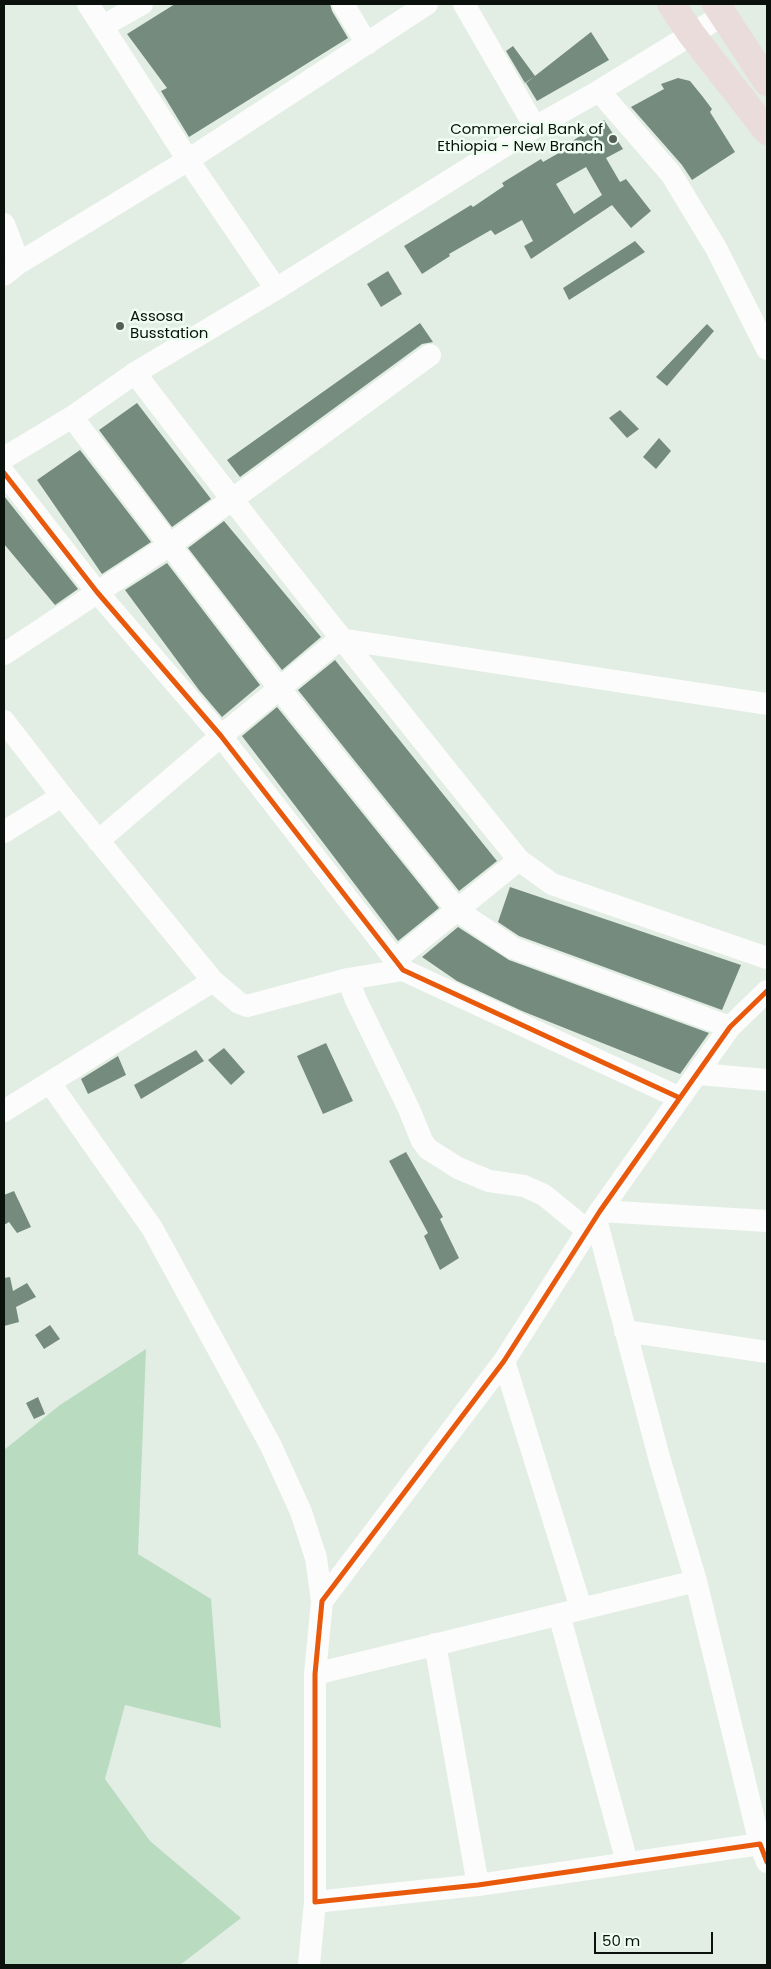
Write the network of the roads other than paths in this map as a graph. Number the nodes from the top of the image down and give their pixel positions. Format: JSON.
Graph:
{"nodes":[{"id":1,"x":88,"y":4,"type":"edge"},
{"id":2,"x":142,"y":4,"type":"edge"},
{"id":3,"x":343,"y":4,"type":"edge"},
{"id":4,"x":427,"y":4,"type":"edge"},
{"id":5,"x":464,"y":4,"type":"edge"},
{"id":6,"x":671,"y":4,"type":"edge"},
{"id":7,"x":720,"y":9,"type":"edge"},
{"id":8,"x":103,"y":26,"type":"junction"},
{"id":9,"x":692,"y":35,"type":"junction"},
{"id":10,"x":367,"y":44,"type":"junction"},
{"id":11,"x":767,"y":82,"type":"edge"},
{"id":12,"x":600,"y":91,"type":"junction"},
{"id":13,"x":536,"y":127,"type":"junction"},
{"id":14,"x":767,"y":131,"type":"edge"},
{"id":15,"x":188,"y":160,"type":"junction"},
{"id":16,"x":4,"y":224,"type":"edge"},
{"id":17,"x":11,"y":269,"type":"edge"},
{"id":18,"x":276,"y":289,"type":"junction"},
{"id":19,"x":767,"y":349,"type":"edge"},
{"id":20,"x":430,"y":355,"type":"dead end"},
{"id":21,"x":136,"y":374,"type":"junction"},
{"id":22,"x":72,"y":416,"type":"junction"},
{"id":23,"x":4,"y":458,"type":"edge"},
{"id":24,"x":4,"y":473,"type":"edge"},
{"id":25,"x":232,"y":501,"type":"junction"},
{"id":26,"x":171,"y":544,"type":"junction"},
{"id":27,"x":97,"y":592,"type":"junction"},
{"id":28,"x":340,"y":639,"type":"junction"},
{"id":29,"x":4,"y":654,"type":"edge"},
{"id":30,"x":279,"y":688,"type":"junction"},
{"id":31,"x":767,"y":704,"type":"edge"},
{"id":32,"x":4,"y":721,"type":"edge"},
{"id":33,"x":221,"y":736,"type":"junction"},
{"id":34,"x":62,"y":796,"type":"junction"},
{"id":35,"x":4,"y":832,"type":"edge"},
{"id":36,"x":98,"y":841,"type":"junction"},
{"id":37,"x":519,"y":860,"type":"junction"},
{"id":38,"x":458,"y":911,"type":"junction"},
{"id":39,"x":767,"y":958,"type":"edge"},
{"id":40,"x":399,"y":966,"type":"junction"},
{"id":41,"x":348,"y":979,"type":"junction"},
{"id":42,"x":214,"y":980,"type":"junction"},
{"id":43,"x":767,"y":991,"type":"edge"},
{"id":44,"x":730,"y":1027,"type":"junction"},
{"id":45,"x":699,"y":1074,"type":"junction"},
{"id":46,"x":767,"y":1080,"type":"edge"},
{"id":47,"x":50,"y":1083,"type":"junction"},
{"id":48,"x":680,"y":1098,"type":"junction"},
{"id":49,"x":4,"y":1111,"type":"edge"},
{"id":50,"x":595,"y":1220,"type":"junction"},
{"id":51,"x":767,"y":1220,"type":"edge"},
{"id":52,"x":625,"y":1331,"type":"junction"},
{"id":53,"x":767,"y":1352,"type":"edge"},
{"id":54,"x":504,"y":1361,"type":"junction"},
{"id":55,"x":696,"y":1581,"type":"junction"},
{"id":56,"x":322,"y":1602,"type":"junction"},
{"id":57,"x":582,"y":1608,"type":"junction"},
{"id":58,"x":558,"y":1614,"type":"junction"},
{"id":59,"x":435,"y":1644,"type":"junction"},
{"id":60,"x":315,"y":1674,"type":"junction"},
{"id":61,"x":764,"y":1853,"type":"edge"},
{"id":62,"x":627,"y":1862,"type":"junction"},
{"id":63,"x":478,"y":1885,"type":"junction"},
{"id":64,"x":315,"y":1902,"type":"junction"},
{"id":65,"x":308,"y":1965,"type":"edge"}],
"edges":[{"from":1,"to":8,"type":"street"},
{"from":2,"to":8,"type":"street"},
{"from":3,"to":10,"type":"street"},
{"from":4,"to":10,"type":"street"},
{"from":5,"to":13,"type":"street"},
{"from":6,"to":9,"type":"highway"},
{"from":7,"to":9,"type":"street"},
{"from":7,"to":11,"type":"highway"},
{"from":8,"to":15,"type":"street"},
{"from":9,"to":12,"type":"street"},
{"from":9,"to":14,"type":"highway"},
{"from":10,"to":15,"type":"street"},
{"from":12,"to":13,"type":"street"},
{"from":12,"to":19,"type":"street"},
{"from":13,"to":18,"type":"street"},
{"from":15,"to":17,"type":"street"},
{"from":15,"to":18,"type":"street"},
{"from":16,"to":17,"type":"street"},
{"from":18,"to":21,"type":"street"},
{"from":20,"to":25,"type":"street"},
{"from":21,"to":22,"type":"street"},
{"from":21,"to":25,"type":"street"},
{"from":22,"to":23,"type":"street"},
{"from":22,"to":26,"type":"street"},
{"from":24,"to":27,"type":"street"},
{"from":25,"to":26,"type":"street"},
{"from":25,"to":28,"type":"street"},
{"from":26,"to":27,"type":"street"},
{"from":26,"to":30,"type":"street"},
{"from":27,"to":29,"type":"street"},
{"from":27,"to":33,"type":"street"},
{"from":28,"to":30,"type":"street"},
{"from":28,"to":31,"type":"street"},
{"from":28,"to":37,"type":"street"},
{"from":30,"to":33,"type":"street"},
{"from":30,"to":38,"type":"street"},
{"from":32,"to":34,"type":"street"},
{"from":33,"to":36,"type":"street"},
{"from":33,"to":40,"type":"street"},
{"from":34,"to":35,"type":"street"},
{"from":34,"to":36,"type":"street"},
{"from":36,"to":42,"type":"street"},
{"from":37,"to":38,"type":"street"},
{"from":37,"to":39,"type":"street"},
{"from":38,"to":40,"type":"street"},
{"from":38,"to":44,"type":"street"},
{"from":40,"to":41,"type":"street"},
{"from":40,"to":48,"type":"street"},
{"from":41,"to":42,"type":"street"},
{"from":41,"to":50,"type":"street"},
{"from":42,"to":47,"type":"street"},
{"from":43,"to":44,"type":"street"},
{"from":44,"to":45,"type":"street"},
{"from":45,"to":46,"type":"street"},
{"from":45,"to":48,"type":"street"},
{"from":47,"to":49,"type":"street"},
{"from":47,"to":56,"type":"street"},
{"from":48,"to":50,"type":"street"},
{"from":50,"to":51,"type":"street"},
{"from":50,"to":52,"type":"street"},
{"from":50,"to":54,"type":"street"},
{"from":52,"to":53,"type":"street"},
{"from":52,"to":55,"type":"street"},
{"from":54,"to":56,"type":"street"},
{"from":54,"to":57,"type":"street"},
{"from":55,"to":57,"type":"street"},
{"from":55,"to":61,"type":"street"},
{"from":56,"to":60,"type":"street"},
{"from":57,"to":58,"type":"street"},
{"from":58,"to":59,"type":"street"},
{"from":58,"to":62,"type":"street"},
{"from":59,"to":60,"type":"street"},
{"from":59,"to":63,"type":"street"},
{"from":60,"to":64,"type":"street"},
{"from":61,"to":62,"type":"street"},
{"from":62,"to":63,"type":"street"},
{"from":63,"to":64,"type":"street"},
{"from":64,"to":65,"type":"street"}]}
